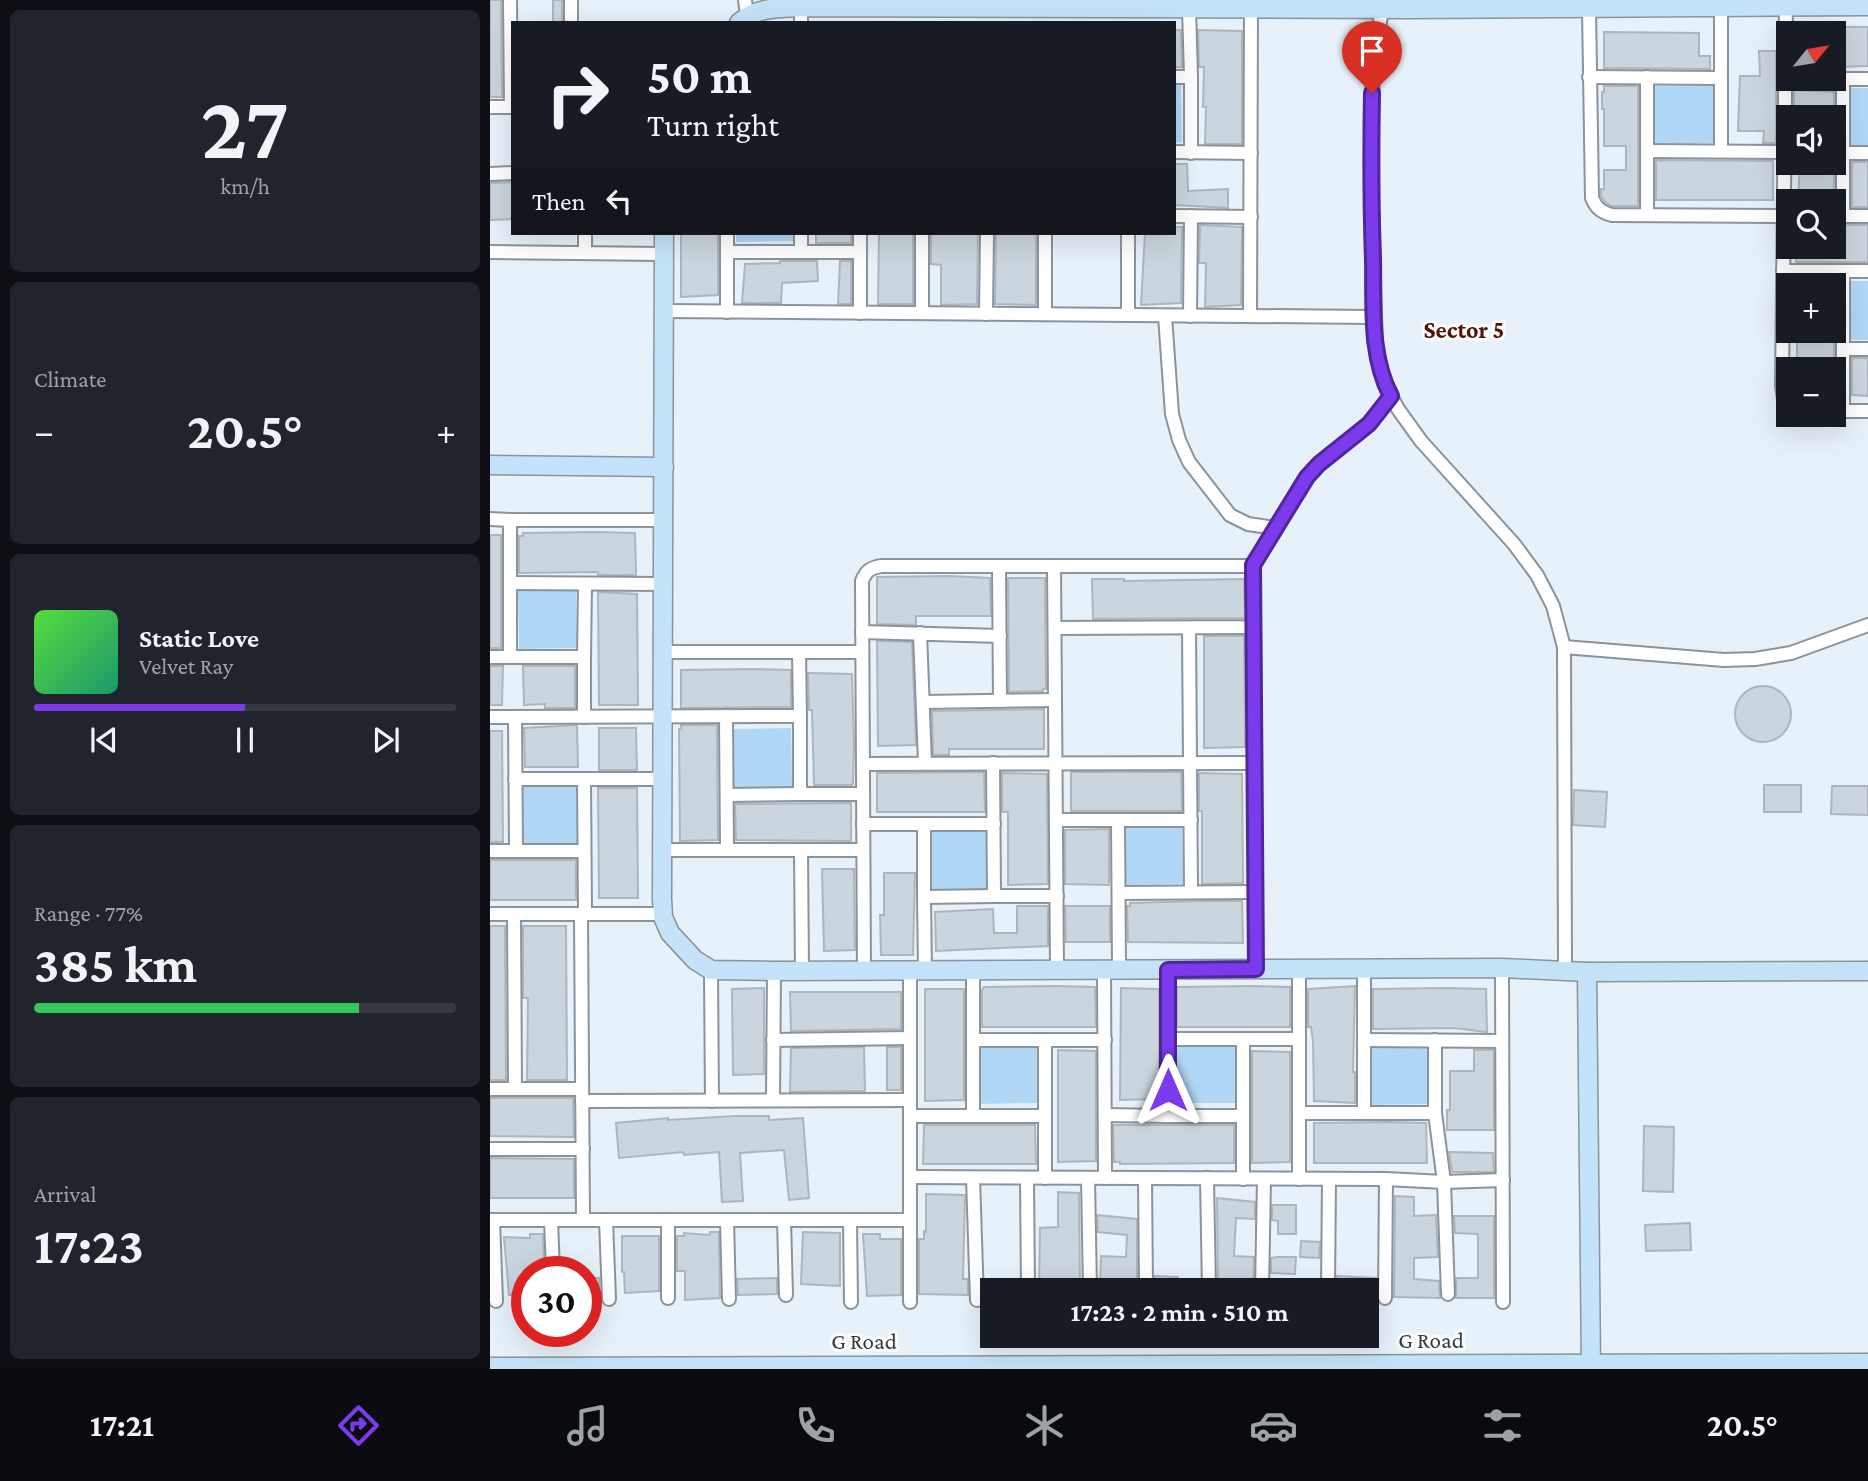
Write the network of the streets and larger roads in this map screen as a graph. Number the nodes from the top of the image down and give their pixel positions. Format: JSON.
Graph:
{"nodes":[{"id":1,"x":510,"y":0,"type":"edge"},
{"id":2,"x":571,"y":0,"type":"edge"},
{"id":3,"x":1786,"y":3,"type":"edge"},
{"id":4,"x":1848,"y":3,"type":"edge"},
{"id":5,"x":1125,"y":4,"type":"edge"},
{"id":6,"x":1314,"y":4,"type":"edge"},
{"id":7,"x":1407,"y":4,"type":"edge"},
{"id":8,"x":1583,"y":5,"type":"edge"},
{"id":9,"x":1257,"y":6,"type":"edge"},
{"id":10,"x":1868,"y":6,"type":"edge"},
{"id":11,"x":1721,"y":7,"type":"junction"},
{"id":12,"x":1189,"y":8,"type":"junction"},
{"id":13,"x":862,"y":9,"type":"edge"},
{"id":14,"x":921,"y":9,"type":"edge"},
{"id":15,"x":1382,"y":9,"type":"junction"},
{"id":16,"x":1062,"y":10,"type":"edge"},
{"id":17,"x":744,"y":13,"type":"edge"},
{"id":18,"x":801,"y":15,"type":"edge"},
{"id":19,"x":996,"y":15,"type":"edge"},
{"id":20,"x":571,"y":21,"type":"edge"},
{"id":21,"x":1786,"y":21,"type":"edge"},
{"id":22,"x":511,"y":54,"type":"edge"},
{"id":23,"x":1176,"y":76,"type":"edge"},
{"id":24,"x":1191,"y":77,"type":"junction"},
{"id":25,"x":1589,"y":77,"type":"junction"},
{"id":26,"x":1647,"y":78,"type":"junction"},
{"id":27,"x":1721,"y":78,"type":"junction"},
{"id":28,"x":1846,"y":79,"type":"edge"},
{"id":29,"x":1868,"y":79,"type":"edge"},
{"id":30,"x":490,"y":107,"type":"edge"},
{"id":31,"x":511,"y":107,"type":"edge"},
{"id":32,"x":1647,"y":151,"type":"junction"},
{"id":33,"x":1721,"y":151,"type":"junction"},
{"id":34,"x":1176,"y":152,"type":"edge"},
{"id":35,"x":1776,"y":152,"type":"edge"},
{"id":36,"x":1191,"y":153,"type":"junction"},
{"id":37,"x":1251,"y":153,"type":"junction"},
{"id":38,"x":1846,"y":153,"type":"edge"},
{"id":39,"x":1868,"y":153,"type":"edge"},
{"id":40,"x":511,"y":173,"type":"edge"},
{"id":41,"x":490,"y":174,"type":"edge"},
{"id":42,"x":1647,"y":215,"type":"junction"},
{"id":43,"x":1176,"y":216,"type":"edge"},
{"id":44,"x":1191,"y":216,"type":"junction"},
{"id":45,"x":1776,"y":216,"type":"edge"},
{"id":46,"x":1846,"y":216,"type":"edge"},
{"id":47,"x":1868,"y":216,"type":"edge"},
{"id":48,"x":1251,"y":217,"type":"junction"},
{"id":49,"x":585,"y":235,"type":"edge"},
{"id":50,"x":664,"y":235,"type":"edge"},
{"id":51,"x":727,"y":235,"type":"edge"},
{"id":52,"x":801,"y":235,"type":"edge"},
{"id":53,"x":860,"y":235,"type":"edge"},
{"id":54,"x":922,"y":235,"type":"edge"},
{"id":55,"x":987,"y":235,"type":"edge"},
{"id":56,"x":1045,"y":235,"type":"edge"},
{"id":57,"x":1128,"y":235,"type":"edge"},
{"id":58,"x":727,"y":251,"type":"junction"},
{"id":59,"x":490,"y":252,"type":"edge"},
{"id":60,"x":585,"y":252,"type":"junction"},
{"id":61,"x":801,"y":252,"type":"junction"},
{"id":62,"x":860,"y":252,"type":"junction"},
{"id":63,"x":663,"y":254,"type":"junction"},
{"id":64,"x":1784,"y":259,"type":"edge"},
{"id":65,"x":1783,"y":271,"type":"junction"},
{"id":66,"x":1843,"y":271,"type":"junction"},
{"id":67,"x":1868,"y":271,"type":"edge"},
{"id":68,"x":663,"y":311,"type":"junction"},
{"id":69,"x":727,"y":312,"type":"junction"},
{"id":70,"x":860,"y":313,"type":"junction"},
{"id":71,"x":922,"y":313,"type":"junction"},
{"id":72,"x":986,"y":314,"type":"junction"},
{"id":73,"x":1045,"y":314,"type":"junction"},
{"id":74,"x":1128,"y":315,"type":"junction"},
{"id":75,"x":1165,"y":316,"type":"junction"},
{"id":76,"x":1190,"y":316,"type":"junction"},
{"id":77,"x":1250,"y":316,"type":"junction"},
{"id":78,"x":1374,"y":317,"type":"junction"},
{"id":79,"x":1843,"y":349,"type":"junction"},
{"id":80,"x":1868,"y":349,"type":"edge"},
{"id":81,"x":1782,"y":357,"type":"edge"},
{"id":82,"x":1842,"y":357,"type":"edge"},
{"id":83,"x":1391,"y":396,"type":"junction"},
{"id":84,"x":1846,"y":411,"type":"edge"},
{"id":85,"x":1868,"y":411,"type":"edge"},
{"id":86,"x":490,"y":465,"type":"edge"},
{"id":87,"x":664,"y":467,"type":"junction"},
{"id":88,"x":490,"y":520,"type":"edge"},
{"id":89,"x":510,"y":520,"type":"junction"},
{"id":90,"x":662,"y":520,"type":"junction"},
{"id":91,"x":1275,"y":528,"type":"junction"},
{"id":92,"x":1253,"y":565,"type":"junction"},
{"id":93,"x":999,"y":566,"type":"junction"},
{"id":94,"x":1054,"y":566,"type":"junction"},
{"id":95,"x":510,"y":583,"type":"junction"},
{"id":96,"x":585,"y":584,"type":"junction"},
{"id":97,"x":663,"y":584,"type":"junction"},
{"id":98,"x":1868,"y":625,"type":"edge"},
{"id":99,"x":1254,"y":627,"type":"junction"},
{"id":100,"x":1055,"y":628,"type":"junction"},
{"id":101,"x":1189,"y":628,"type":"junction"},
{"id":102,"x":862,"y":632,"type":"junction"},
{"id":103,"x":920,"y":633,"type":"junction"},
{"id":104,"x":1000,"y":636,"type":"junction"},
{"id":105,"x":1564,"y":647,"type":"junction"},
{"id":106,"x":663,"y":652,"type":"junction"},
{"id":107,"x":799,"y":652,"type":"junction"},
{"id":108,"x":862,"y":652,"type":"junction"},
{"id":109,"x":490,"y":657,"type":"edge"},
{"id":110,"x":510,"y":657,"type":"junction"},
{"id":111,"x":584,"y":657,"type":"junction"},
{"id":112,"x":1055,"y":700,"type":"junction"},
{"id":113,"x":1000,"y":701,"type":"junction"},
{"id":114,"x":923,"y":702,"type":"junction"},
{"id":115,"x":726,"y":716,"type":"junction"},
{"id":116,"x":800,"y":716,"type":"junction"},
{"id":117,"x":490,"y":717,"type":"edge"},
{"id":118,"x":515,"y":717,"type":"junction"},
{"id":119,"x":584,"y":717,"type":"junction"},
{"id":120,"x":663,"y":717,"type":"junction"},
{"id":121,"x":993,"y":763,"type":"junction"},
{"id":122,"x":1056,"y":763,"type":"junction"},
{"id":123,"x":1190,"y":763,"type":"junction"},
{"id":124,"x":1255,"y":763,"type":"junction"},
{"id":125,"x":863,"y":764,"type":"junction"},
{"id":126,"x":925,"y":764,"type":"junction"},
{"id":127,"x":515,"y":779,"type":"junction"},
{"id":128,"x":584,"y":779,"type":"junction"},
{"id":129,"x":662,"y":779,"type":"junction"},
{"id":130,"x":727,"y":794,"type":"junction"},
{"id":131,"x":800,"y":794,"type":"junction"},
{"id":132,"x":863,"y":794,"type":"junction"},
{"id":133,"x":1056,"y":820,"type":"junction"},
{"id":134,"x":1118,"y":820,"type":"junction"},
{"id":135,"x":1191,"y":820,"type":"junction"},
{"id":136,"x":863,"y":824,"type":"junction"},
{"id":137,"x":924,"y":824,"type":"junction"},
{"id":138,"x":993,"y":824,"type":"junction"},
{"id":139,"x":662,"y":850,"type":"junction"},
{"id":140,"x":727,"y":850,"type":"junction"},
{"id":141,"x":801,"y":850,"type":"junction"},
{"id":142,"x":863,"y":850,"type":"junction"},
{"id":143,"x":490,"y":851,"type":"edge"},
{"id":144,"x":516,"y":851,"type":"junction"},
{"id":145,"x":584,"y":851,"type":"junction"},
{"id":146,"x":1119,"y":892,"type":"junction"},
{"id":147,"x":1191,"y":892,"type":"junction"},
{"id":148,"x":1256,"y":892,"type":"junction"},
{"id":149,"x":1057,"y":896,"type":"junction"},
{"id":150,"x":924,"y":897,"type":"junction"},
{"id":151,"x":994,"y":897,"type":"junction"},
{"id":152,"x":490,"y":914,"type":"edge"},
{"id":153,"x":514,"y":914,"type":"junction"},
{"id":154,"x":583,"y":914,"type":"junction"},
{"id":155,"x":663,"y":914,"type":"junction"},
{"id":156,"x":1502,"y":968,"type":"junction"},
{"id":157,"x":1256,"y":969,"type":"junction"},
{"id":158,"x":1299,"y":969,"type":"junction"},
{"id":159,"x":1364,"y":969,"type":"junction"},
{"id":160,"x":711,"y":970,"type":"junction"},
{"id":161,"x":864,"y":970,"type":"junction"},
{"id":162,"x":917,"y":970,"type":"junction"},
{"id":163,"x":973,"y":970,"type":"junction"},
{"id":164,"x":1057,"y":970,"type":"junction"},
{"id":165,"x":1112,"y":970,"type":"junction"},
{"id":166,"x":1168,"y":970,"type":"junction"},
{"id":167,"x":1565,"y":970,"type":"junction"},
{"id":168,"x":774,"y":971,"type":"junction"},
{"id":169,"x":802,"y":971,"type":"junction"},
{"id":170,"x":1868,"y":971,"type":"edge"},
{"id":171,"x":1587,"y":972,"type":"junction"},
{"id":172,"x":910,"y":1038,"type":"junction"},
{"id":173,"x":1168,"y":1039,"type":"junction"},
{"id":174,"x":1243,"y":1039,"type":"junction"},
{"id":175,"x":1299,"y":1039,"type":"junction"},
{"id":176,"x":773,"y":1040,"type":"junction"},
{"id":177,"x":973,"y":1040,"type":"junction"},
{"id":178,"x":1045,"y":1040,"type":"junction"},
{"id":179,"x":1105,"y":1040,"type":"junction"},
{"id":180,"x":1364,"y":1040,"type":"junction"},
{"id":181,"x":1435,"y":1040,"type":"junction"},
{"id":182,"x":1502,"y":1041,"type":"junction"},
{"id":183,"x":490,"y":1089,"type":"edge"},
{"id":184,"x":515,"y":1089,"type":"junction"},
{"id":185,"x":582,"y":1095,"type":"junction"},
{"id":186,"x":773,"y":1100,"type":"junction"},
{"id":187,"x":910,"y":1100,"type":"junction"},
{"id":188,"x":712,"y":1101,"type":"junction"},
{"id":189,"x":1299,"y":1113,"type":"junction"},
{"id":190,"x":1364,"y":1113,"type":"junction"},
{"id":191,"x":1435,"y":1113,"type":"junction"},
{"id":192,"x":1105,"y":1115,"type":"junction"},
{"id":193,"x":910,"y":1116,"type":"junction"},
{"id":194,"x":973,"y":1116,"type":"junction"},
{"id":195,"x":1045,"y":1116,"type":"junction"},
{"id":196,"x":1168,"y":1116,"type":"junction"},
{"id":197,"x":1243,"y":1116,"type":"junction"},
{"id":198,"x":490,"y":1150,"type":"edge"},
{"id":199,"x":583,"y":1150,"type":"junction"},
{"id":200,"x":910,"y":1177,"type":"junction"},
{"id":201,"x":973,"y":1178,"type":"junction"},
{"id":202,"x":1027,"y":1178,"type":"junction"},
{"id":203,"x":1045,"y":1178,"type":"junction"},
{"id":204,"x":1088,"y":1178,"type":"junction"},
{"id":205,"x":1105,"y":1178,"type":"junction"},
{"id":206,"x":1145,"y":1178,"type":"junction"},
{"id":207,"x":1207,"y":1178,"type":"junction"},
{"id":208,"x":1243,"y":1179,"type":"junction"},
{"id":209,"x":1264,"y":1179,"type":"junction"},
{"id":210,"x":1299,"y":1179,"type":"junction"},
{"id":211,"x":1329,"y":1179,"type":"junction"},
{"id":212,"x":1385,"y":1179,"type":"junction"},
{"id":213,"x":1503,"y":1180,"type":"junction"},
{"id":214,"x":1444,"y":1182,"type":"junction"},
{"id":215,"x":492,"y":1220,"type":"edge"},
{"id":216,"x":551,"y":1220,"type":"junction"},
{"id":217,"x":583,"y":1220,"type":"junction"},
{"id":218,"x":606,"y":1220,"type":"junction"},
{"id":219,"x":668,"y":1220,"type":"junction"},
{"id":220,"x":727,"y":1220,"type":"junction"},
{"id":221,"x":784,"y":1220,"type":"junction"},
{"id":222,"x":850,"y":1220,"type":"junction"},
{"id":223,"x":910,"y":1220,"type":"junction"},
{"id":224,"x":552,"y":1256,"type":"edge"},
{"id":225,"x":1028,"y":1278,"type":"edge"},
{"id":226,"x":1090,"y":1278,"type":"edge"},
{"id":227,"x":1146,"y":1278,"type":"edge"},
{"id":228,"x":1209,"y":1278,"type":"edge"},
{"id":229,"x":1262,"y":1278,"type":"edge"},
{"id":230,"x":1328,"y":1278,"type":"edge"},
{"id":231,"x":1448,"y":1294,"type":"dead end"},
{"id":232,"x":786,"y":1295,"type":"dead end"},
{"id":233,"x":609,"y":1298,"type":"dead end"},
{"id":234,"x":668,"y":1298,"type":"dead end"},
{"id":235,"x":1385,"y":1298,"type":"dead end"},
{"id":236,"x":729,"y":1299,"type":"dead end"},
{"id":237,"x":977,"y":1300,"type":"dead end"},
{"id":238,"x":496,"y":1301,"type":"dead end"},
{"id":239,"x":851,"y":1302,"type":"dead end"},
{"id":240,"x":910,"y":1302,"type":"dead end"},
{"id":241,"x":1503,"y":1302,"type":"dead end"},
{"id":242,"x":1868,"y":1363,"type":"edge"},
{"id":243,"x":490,"y":1367,"type":"edge"},
{"id":244,"x":1443,"y":1367,"type":"edge"},
{"id":245,"x":1467,"y":1367,"type":"edge"},
{"id":246,"x":1591,"y":1367,"type":"edge"}],
"edges":[{"from":1,"to":22,"type":"street"},
{"from":2,"to":20,"type":"street"},
{"from":3,"to":4,"type":"street"},
{"from":3,"to":11,"type":"street"},
{"from":3,"to":21,"type":"street"},
{"from":4,"to":10,"type":"street"},
{"from":5,"to":12,"type":"street"},
{"from":5,"to":16,"type":"street"},
{"from":6,"to":9,"type":"street"},
{"from":6,"to":15,"type":"street"},
{"from":7,"to":8,"type":"street"},
{"from":7,"to":15,"type":"street"},
{"from":8,"to":11,"type":"street"},
{"from":8,"to":25,"type":"street"},
{"from":9,"to":12,"type":"street"},
{"from":9,"to":37,"type":"street"},
{"from":11,"to":27,"type":"street"},
{"from":12,"to":24,"type":"street"},
{"from":13,"to":14,"type":"street"},
{"from":13,"to":18,"type":"street"},
{"from":14,"to":19,"type":"street"},
{"from":15,"to":78,"type":"street"},
{"from":16,"to":19,"type":"street"},
{"from":17,"to":18,"type":"street"},
{"from":23,"to":24,"type":"street"},
{"from":24,"to":36,"type":"street"},
{"from":25,"to":26,"type":"street"},
{"from":25,"to":42,"type":"street"},
{"from":26,"to":27,"type":"street"},
{"from":26,"to":32,"type":"street"},
{"from":27,"to":33,"type":"street"},
{"from":28,"to":29,"type":"street"},
{"from":30,"to":31,"type":"street"},
{"from":32,"to":33,"type":"street"},
{"from":32,"to":42,"type":"street"},
{"from":33,"to":35,"type":"street"},
{"from":34,"to":36,"type":"street"},
{"from":36,"to":37,"type":"street"},
{"from":37,"to":48,"type":"street"},
{"from":38,"to":39,"type":"street"},
{"from":40,"to":41,"type":"street"},
{"from":42,"to":45,"type":"street"},
{"from":43,"to":44,"type":"street"},
{"from":44,"to":48,"type":"street"},
{"from":44,"to":76,"type":"street"},
{"from":46,"to":47,"type":"street"},
{"from":48,"to":77,"type":"street"},
{"from":49,"to":60,"type":"street"},
{"from":50,"to":63,"type":"street"},
{"from":51,"to":58,"type":"street"},
{"from":52,"to":61,"type":"street"},
{"from":53,"to":62,"type":"street"},
{"from":54,"to":71,"type":"street"},
{"from":55,"to":72,"type":"street"},
{"from":56,"to":73,"type":"street"},
{"from":57,"to":74,"type":"street"},
{"from":58,"to":61,"type":"street"},
{"from":58,"to":69,"type":"street"},
{"from":59,"to":60,"type":"street"},
{"from":60,"to":63,"type":"street"},
{"from":61,"to":62,"type":"street"},
{"from":62,"to":70,"type":"street"},
{"from":63,"to":68,"type":"street"},
{"from":64,"to":65,"type":"street"},
{"from":65,"to":66,"type":"street"},
{"from":65,"to":81,"type":"street"},
{"from":66,"to":67,"type":"street"},
{"from":66,"to":79,"type":"street"},
{"from":68,"to":69,"type":"street"},
{"from":68,"to":87,"type":"street"},
{"from":69,"to":70,"type":"street"},
{"from":70,"to":71,"type":"street"},
{"from":71,"to":72,"type":"street"},
{"from":72,"to":73,"type":"street"},
{"from":73,"to":74,"type":"street"},
{"from":74,"to":75,"type":"street"},
{"from":75,"to":76,"type":"street"},
{"from":75,"to":91,"type":"street"},
{"from":76,"to":77,"type":"street"},
{"from":77,"to":78,"type":"street"},
{"from":78,"to":83,"type":"street"},
{"from":79,"to":80,"type":"street"},
{"from":79,"to":82,"type":"street"},
{"from":83,"to":91,"type":"street"},
{"from":83,"to":105,"type":"street"},
{"from":84,"to":85,"type":"street"},
{"from":86,"to":87,"type":"street"},
{"from":87,"to":90,"type":"street"},
{"from":88,"to":89,"type":"street"},
{"from":89,"to":90,"type":"street"},
{"from":89,"to":95,"type":"street"},
{"from":90,"to":97,"type":"street"},
{"from":91,"to":92,"type":"street"},
{"from":92,"to":94,"type":"street"},
{"from":92,"to":99,"type":"street"},
{"from":93,"to":94,"type":"street"},
{"from":93,"to":102,"type":"street"},
{"from":93,"to":104,"type":"street"},
{"from":94,"to":100,"type":"street"},
{"from":95,"to":96,"type":"street"},
{"from":95,"to":110,"type":"street"},
{"from":96,"to":97,"type":"street"},
{"from":96,"to":111,"type":"street"},
{"from":97,"to":106,"type":"street"},
{"from":98,"to":105,"type":"street"},
{"from":99,"to":101,"type":"street"},
{"from":99,"to":124,"type":"street"},
{"from":100,"to":101,"type":"street"},
{"from":100,"to":112,"type":"street"},
{"from":101,"to":123,"type":"street"},
{"from":102,"to":103,"type":"street"},
{"from":102,"to":108,"type":"street"},
{"from":103,"to":104,"type":"street"},
{"from":103,"to":114,"type":"street"},
{"from":104,"to":113,"type":"street"},
{"from":105,"to":167,"type":"street"},
{"from":106,"to":107,"type":"street"},
{"from":106,"to":120,"type":"street"},
{"from":107,"to":108,"type":"street"},
{"from":107,"to":116,"type":"street"},
{"from":108,"to":125,"type":"street"},
{"from":109,"to":110,"type":"street"},
{"from":110,"to":111,"type":"street"},
{"from":111,"to":119,"type":"street"},
{"from":112,"to":113,"type":"street"},
{"from":112,"to":122,"type":"street"},
{"from":113,"to":114,"type":"street"},
{"from":114,"to":126,"type":"street"},
{"from":115,"to":116,"type":"street"},
{"from":115,"to":120,"type":"street"},
{"from":115,"to":130,"type":"street"},
{"from":116,"to":131,"type":"street"},
{"from":117,"to":118,"type":"street"},
{"from":118,"to":119,"type":"street"},
{"from":118,"to":127,"type":"street"},
{"from":119,"to":120,"type":"street"},
{"from":120,"to":129,"type":"street"},
{"from":121,"to":122,"type":"street"},
{"from":121,"to":126,"type":"street"},
{"from":121,"to":138,"type":"street"},
{"from":122,"to":123,"type":"street"},
{"from":122,"to":133,"type":"street"},
{"from":123,"to":124,"type":"street"},
{"from":123,"to":135,"type":"street"},
{"from":124,"to":148,"type":"street"},
{"from":125,"to":126,"type":"street"},
{"from":125,"to":132,"type":"street"},
{"from":127,"to":128,"type":"street"},
{"from":127,"to":144,"type":"street"},
{"from":128,"to":129,"type":"street"},
{"from":128,"to":145,"type":"street"},
{"from":129,"to":139,"type":"street"},
{"from":130,"to":131,"type":"street"},
{"from":130,"to":140,"type":"street"},
{"from":131,"to":132,"type":"street"},
{"from":132,"to":136,"type":"street"},
{"from":133,"to":134,"type":"street"},
{"from":133,"to":149,"type":"street"},
{"from":134,"to":135,"type":"street"},
{"from":134,"to":146,"type":"street"},
{"from":135,"to":147,"type":"street"},
{"from":136,"to":137,"type":"street"},
{"from":136,"to":142,"type":"street"},
{"from":137,"to":138,"type":"street"},
{"from":137,"to":150,"type":"street"},
{"from":138,"to":151,"type":"street"},
{"from":139,"to":140,"type":"street"},
{"from":139,"to":155,"type":"street"},
{"from":140,"to":141,"type":"street"},
{"from":141,"to":142,"type":"street"},
{"from":141,"to":169,"type":"street"},
{"from":142,"to":161,"type":"street"},
{"from":143,"to":144,"type":"street"},
{"from":144,"to":145,"type":"street"},
{"from":145,"to":154,"type":"street"},
{"from":146,"to":147,"type":"street"},
{"from":146,"to":165,"type":"street"},
{"from":147,"to":148,"type":"street"},
{"from":148,"to":157,"type":"street"},
{"from":149,"to":151,"type":"street"},
{"from":149,"to":164,"type":"street"},
{"from":150,"to":151,"type":"street"},
{"from":150,"to":162,"type":"street"},
{"from":152,"to":153,"type":"street"},
{"from":153,"to":154,"type":"street"},
{"from":153,"to":184,"type":"street"},
{"from":154,"to":155,"type":"street"},
{"from":154,"to":185,"type":"street"},
{"from":155,"to":160,"type":"street"},
{"from":156,"to":159,"type":"street"},
{"from":156,"to":167,"type":"street"},
{"from":156,"to":182,"type":"street"},
{"from":157,"to":158,"type":"street"},
{"from":157,"to":166,"type":"street"},
{"from":158,"to":159,"type":"street"},
{"from":158,"to":175,"type":"street"},
{"from":159,"to":180,"type":"street"},
{"from":160,"to":168,"type":"street"},
{"from":160,"to":188,"type":"street"},
{"from":161,"to":162,"type":"street"},
{"from":161,"to":169,"type":"street"},
{"from":162,"to":163,"type":"street"},
{"from":162,"to":172,"type":"street"},
{"from":163,"to":164,"type":"street"},
{"from":163,"to":177,"type":"street"},
{"from":164,"to":165,"type":"street"},
{"from":165,"to":166,"type":"street"},
{"from":165,"to":179,"type":"street"},
{"from":166,"to":173,"type":"street"},
{"from":167,"to":171,"type":"street"},
{"from":168,"to":169,"type":"street"},
{"from":168,"to":176,"type":"street"},
{"from":170,"to":171,"type":"street"},
{"from":171,"to":246,"type":"street"},
{"from":172,"to":176,"type":"street"},
{"from":172,"to":187,"type":"street"},
{"from":173,"to":174,"type":"street"},
{"from":173,"to":196,"type":"street"},
{"from":174,"to":175,"type":"street"},
{"from":174,"to":197,"type":"street"},
{"from":175,"to":189,"type":"street"},
{"from":176,"to":186,"type":"street"},
{"from":177,"to":178,"type":"street"},
{"from":177,"to":194,"type":"street"},
{"from":178,"to":179,"type":"street"},
{"from":178,"to":195,"type":"street"},
{"from":179,"to":192,"type":"street"},
{"from":180,"to":181,"type":"street"},
{"from":180,"to":190,"type":"street"},
{"from":181,"to":182,"type":"street"},
{"from":181,"to":191,"type":"street"},
{"from":182,"to":213,"type":"street"},
{"from":183,"to":184,"type":"street"},
{"from":184,"to":185,"type":"street"},
{"from":185,"to":188,"type":"street"},
{"from":185,"to":199,"type":"street"},
{"from":186,"to":187,"type":"street"},
{"from":186,"to":188,"type":"street"},
{"from":187,"to":193,"type":"street"},
{"from":189,"to":190,"type":"street"},
{"from":189,"to":210,"type":"street"},
{"from":190,"to":191,"type":"street"},
{"from":191,"to":214,"type":"street"},
{"from":192,"to":196,"type":"street"},
{"from":192,"to":205,"type":"street"},
{"from":193,"to":194,"type":"street"},
{"from":193,"to":200,"type":"street"},
{"from":194,"to":195,"type":"street"},
{"from":195,"to":203,"type":"street"},
{"from":196,"to":197,"type":"street"},
{"from":197,"to":208,"type":"street"},
{"from":198,"to":199,"type":"street"},
{"from":199,"to":217,"type":"street"},
{"from":200,"to":201,"type":"street"},
{"from":200,"to":223,"type":"street"},
{"from":201,"to":202,"type":"street"},
{"from":201,"to":237,"type":"street"},
{"from":202,"to":203,"type":"street"},
{"from":202,"to":225,"type":"street"},
{"from":203,"to":204,"type":"street"},
{"from":204,"to":205,"type":"street"},
{"from":204,"to":226,"type":"street"},
{"from":205,"to":206,"type":"street"},
{"from":206,"to":207,"type":"street"},
{"from":206,"to":227,"type":"street"},
{"from":207,"to":208,"type":"street"},
{"from":207,"to":228,"type":"street"},
{"from":208,"to":209,"type":"street"},
{"from":209,"to":210,"type":"street"},
{"from":209,"to":229,"type":"street"},
{"from":210,"to":211,"type":"street"},
{"from":211,"to":212,"type":"street"},
{"from":211,"to":230,"type":"street"},
{"from":212,"to":214,"type":"street"},
{"from":212,"to":235,"type":"street"},
{"from":213,"to":214,"type":"street"},
{"from":213,"to":241,"type":"street"},
{"from":214,"to":231,"type":"street"},
{"from":215,"to":216,"type":"street"},
{"from":215,"to":238,"type":"street"},
{"from":216,"to":217,"type":"street"},
{"from":216,"to":224,"type":"street"},
{"from":217,"to":218,"type":"street"},
{"from":218,"to":219,"type":"street"},
{"from":218,"to":233,"type":"street"},
{"from":219,"to":220,"type":"street"},
{"from":219,"to":234,"type":"street"},
{"from":220,"to":221,"type":"street"},
{"from":220,"to":236,"type":"street"},
{"from":221,"to":222,"type":"street"},
{"from":221,"to":232,"type":"street"},
{"from":222,"to":223,"type":"street"},
{"from":222,"to":239,"type":"street"},
{"from":223,"to":240,"type":"street"},
{"from":242,"to":246,"type":"street","name":"G Road"},
{"from":243,"to":244,"type":"street","name":"G Road"},
{"from":244,"to":245,"type":"street","name":"G Road"},
{"from":245,"to":246,"type":"street","name":"G Road"}]}
